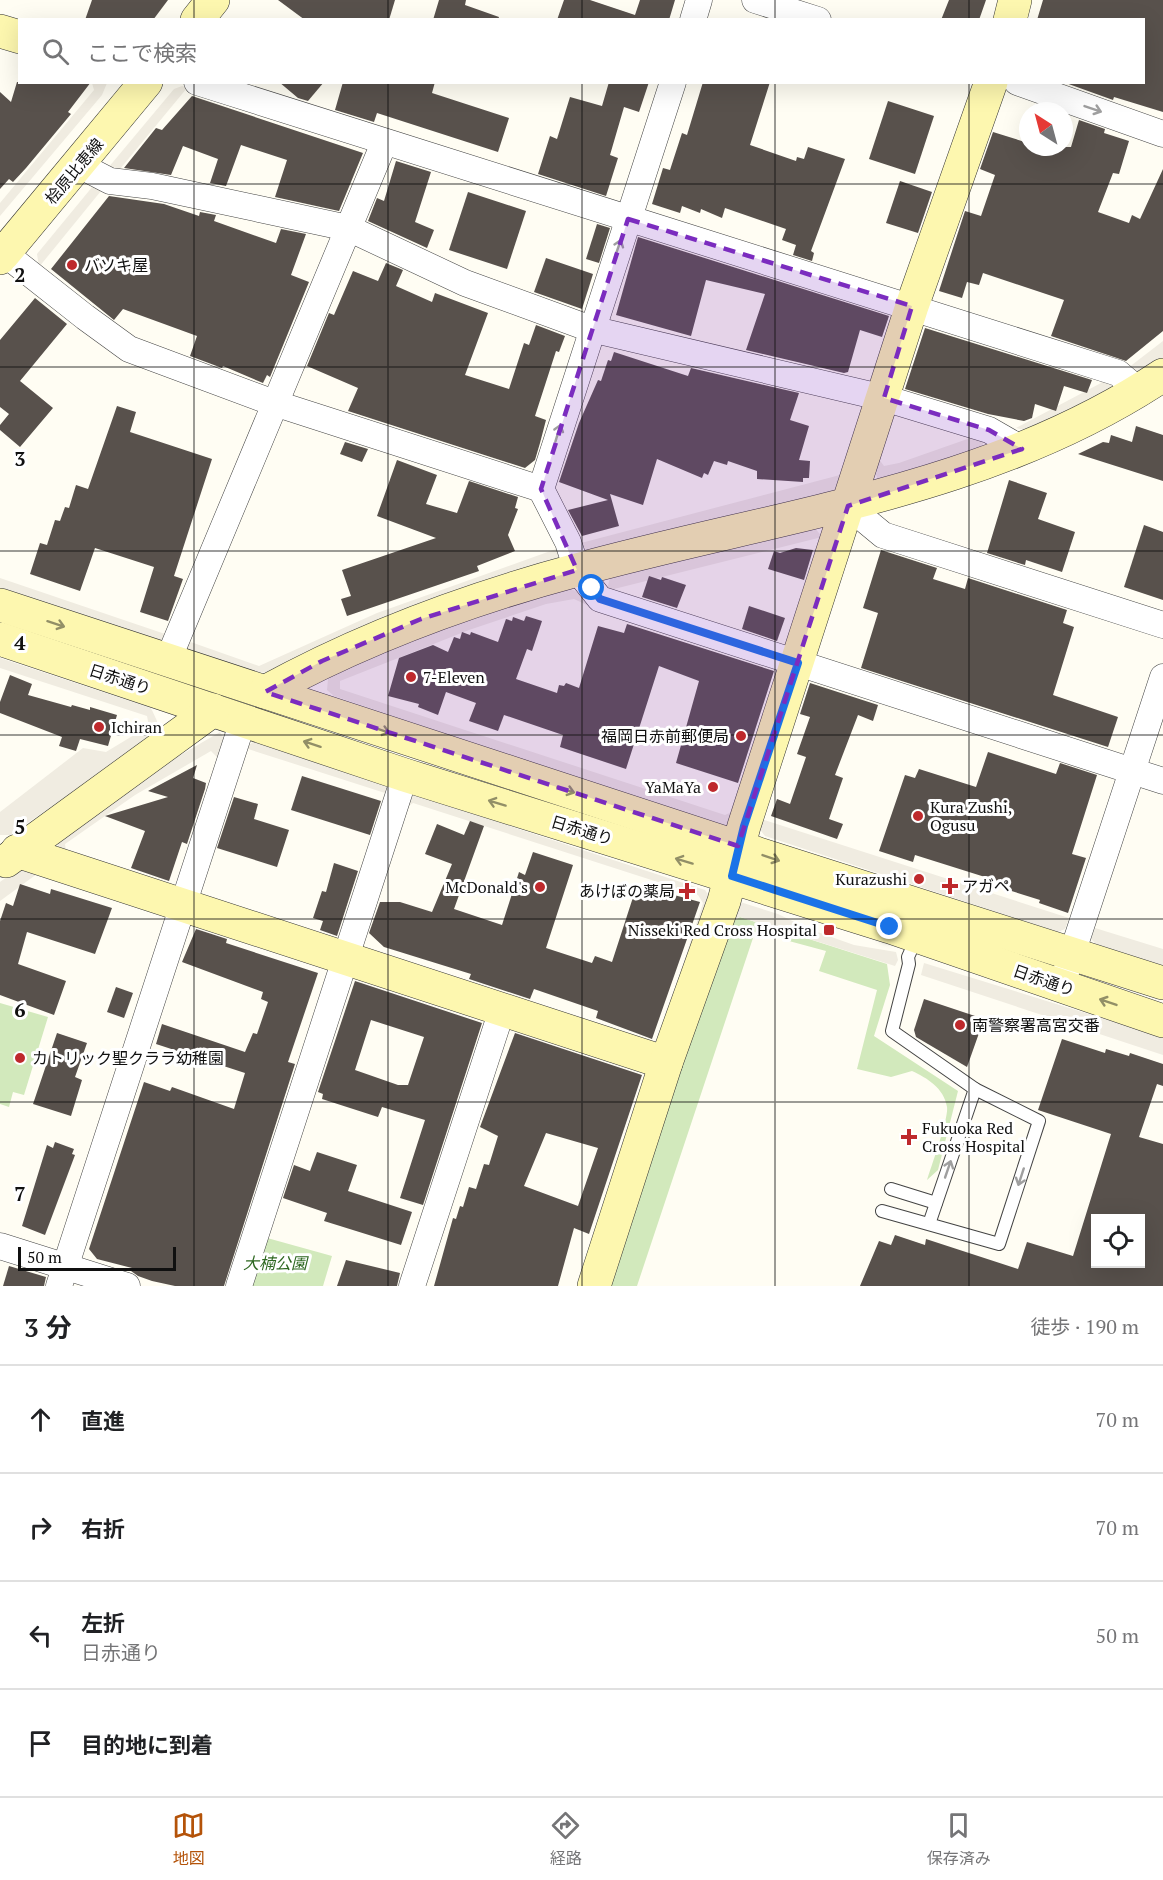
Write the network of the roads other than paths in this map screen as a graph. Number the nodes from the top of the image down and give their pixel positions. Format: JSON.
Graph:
{"nodes":[{"id":1,"x":213,"y":0,"type":"edge"},
{"id":2,"x":699,"y":0,"type":"edge"},
{"id":3,"x":755,"y":0,"type":"edge"},
{"id":4,"x":1015,"y":0,"type":"edge"},
{"id":5,"x":199,"y":18,"type":"edge"},
{"id":6,"x":694,"y":18,"type":"edge"},
{"id":7,"x":812,"y":18,"type":"edge"},
{"id":8,"x":1010,"y":18,"type":"edge"},
{"id":9,"x":0,"y":31,"type":"edge"},
{"id":10,"x":18,"y":36,"type":"edge"},
{"id":11,"x":144,"y":84,"type":"edge"},
{"id":12,"x":203,"y":84,"type":"edge"},
{"id":13,"x":672,"y":84,"type":"edge"},
{"id":14,"x":990,"y":84,"type":"edge"},
{"id":15,"x":1023,"y":84,"type":"edge"},
{"id":16,"x":1163,"y":134,"type":"edge"},
{"id":17,"x":384,"y":143,"type":"junction"},
{"id":18,"x":79,"y":165,"type":"junction"},
{"id":19,"x":628,"y":219,"type":"junction"},
{"id":20,"x":348,"y":228,"type":"junction"},
{"id":21,"x":1,"y":253,"type":"edge"},
{"id":22,"x":912,"y":306,"type":"junction"},
{"id":23,"x":591,"y":329,"type":"junction"},
{"id":24,"x":1156,"y":380,"type":"edge"},
{"id":25,"x":884,"y":398,"type":"junction"},
{"id":26,"x":274,"y":403,"type":"junction"},
{"id":27,"x":1022,"y":449,"type":"junction"},
{"id":28,"x":541,"y":489,"type":"junction"},
{"id":29,"x":848,"y":506,"type":"junction"},
{"id":30,"x":577,"y":570,"type":"junction"},
{"id":31,"x":0,"y":605,"type":"edge"},
{"id":32,"x":1163,"y":626,"type":"edge"},
{"id":33,"x":0,"y":639,"type":"edge"},
{"id":34,"x":168,"y":660,"type":"junction"},
{"id":35,"x":798,"y":663,"type":"junction"},
{"id":36,"x":1163,"y":677,"type":"edge"},
{"id":37,"x":265,"y":692,"type":"junction"},
{"id":38,"x":213,"y":710,"type":"junction"},
{"id":39,"x":243,"y":721,"type":"junction"},
{"id":40,"x":1133,"y":771,"type":"junction"},
{"id":41,"x":405,"y":775,"type":"junction"},
{"id":42,"x":1163,"y":781,"type":"edge"},
{"id":43,"x":6,"y":854,"type":"edge"},
{"id":44,"x":735,"y":861,"type":"junction"},
{"id":45,"x":181,"y":906,"type":"junction"},
{"id":46,"x":922,"y":922,"type":"junction"},
{"id":47,"x":1072,"y":953,"type":"junction"},
{"id":48,"x":344,"y":960,"type":"junction"},
{"id":49,"x":1163,"y":983,"type":"edge"},
{"id":50,"x":1062,"y":987,"type":"junction"},
{"id":51,"x":502,"y":1010,"type":"junction"},
{"id":52,"x":1163,"y":1022,"type":"edge"},
{"id":53,"x":666,"y":1063,"type":"junction"},
{"id":54,"x":975,"y":1089,"type":"junction"},
{"id":55,"x":891,"y":1190,"type":"dead end"},
{"id":56,"x":936,"y":1203,"type":"junction"},
{"id":57,"x":882,"y":1211,"type":"dead end"},
{"id":58,"x":929,"y":1224,"type":"junction"},
{"id":59,"x":0,"y":1246,"type":"edge"},
{"id":60,"x":62,"y":1276,"type":"edge"},
{"id":61,"x":126,"y":1286,"type":"edge"},
{"id":62,"x":239,"y":1286,"type":"edge"},
{"id":63,"x":412,"y":1286,"type":"edge"},
{"id":64,"x":594,"y":1286,"type":"edge"}],
"edges":[{"from":1,"to":5,"type":"street"},
{"from":2,"to":6,"type":"street"},
{"from":3,"to":7,"type":"street"},
{"from":4,"to":8,"type":"street"},
{"from":9,"to":10,"type":"street"},
{"from":11,"to":18,"type":"street","name":"桧原比恵線"},
{"from":12,"to":17,"type":"street"},
{"from":13,"to":19,"type":"street"},
{"from":14,"to":22,"type":"street"},
{"from":15,"to":16,"type":"street","one_way":true},
{"from":17,"to":19,"type":"street"},
{"from":17,"to":20,"type":"street"},
{"from":18,"to":20,"type":"street"},
{"from":18,"to":21,"type":"street","name":"桧原比恵線"},
{"from":19,"to":22,"type":"street"},
{"from":23,"to":19,"type":"street","one_way":true},
{"from":20,"to":23,"type":"street"},
{"from":20,"to":26,"type":"street"},
{"from":21,"to":26,"type":"street"},
{"from":22,"to":24,"type":"street"},
{"from":22,"to":25,"type":"street"},
{"from":23,"to":25,"type":"street"},
{"from":28,"to":23,"type":"street","one_way":true},
{"from":24,"to":27,"type":"street"},
{"from":25,"to":27,"type":"street"},
{"from":25,"to":29,"type":"street"},
{"from":26,"to":28,"type":"street"},
{"from":26,"to":34,"type":"street"},
{"from":27,"to":29,"type":"street"},
{"from":28,"to":30,"type":"street"},
{"from":29,"to":30,"type":"street"},
{"from":29,"to":32,"type":"street"},
{"from":29,"to":35,"type":"street"},
{"from":30,"to":35,"type":"street"},
{"from":30,"to":37,"type":"street"},
{"from":31,"to":34,"type":"street","name":"日赤通り","one_way":true},
{"from":33,"to":38,"type":"street","name":"日赤通り"},
{"from":34,"to":37,"type":"street","name":"日赤通り"},
{"from":35,"to":40,"type":"street"},
{"from":35,"to":44,"type":"street"},
{"from":36,"to":40,"type":"street"},
{"from":37,"to":44,"type":"street","name":"日赤通り","one_way":true},
{"from":38,"to":39,"type":"street","name":"日赤通り"},
{"from":38,"to":43,"type":"street"},
{"from":41,"to":39,"type":"street","name":"日赤通り","one_way":true},
{"from":39,"to":45,"type":"street"},
{"from":40,"to":42,"type":"street"},
{"from":40,"to":47,"type":"street"},
{"from":44,"to":41,"type":"street","name":"日赤通り","one_way":true},
{"from":41,"to":48,"type":"street"},
{"from":43,"to":45,"type":"street"},
{"from":44,"to":46,"type":"street","name":"日赤通り"},
{"from":44,"to":53,"type":"street"},
{"from":45,"to":48,"type":"street"},
{"from":45,"to":60,"type":"street"},
{"from":46,"to":47,"type":"street","name":"日赤通り"},
{"from":46,"to":50,"type":"street","name":"日赤通り"},
{"from":46,"to":54,"type":"lane"},
{"from":47,"to":49,"type":"street","name":"日赤通り"},
{"from":47,"to":50,"type":"street"},
{"from":48,"to":51,"type":"street"},
{"from":48,"to":62,"type":"street"},
{"from":52,"to":50,"type":"street","name":"日赤通り","one_way":true},
{"from":51,"to":53,"type":"street"},
{"from":51,"to":63,"type":"street"},
{"from":53,"to":64,"type":"street"},
{"from":56,"to":54,"type":"lane","one_way":true},
{"from":54,"to":58,"type":"lane","one_way":true},
{"from":55,"to":56,"type":"lane"},
{"from":56,"to":58,"type":"lane"},
{"from":57,"to":58,"type":"lane"},
{"from":59,"to":60,"type":"street"},
{"from":60,"to":61,"type":"street"}]}
